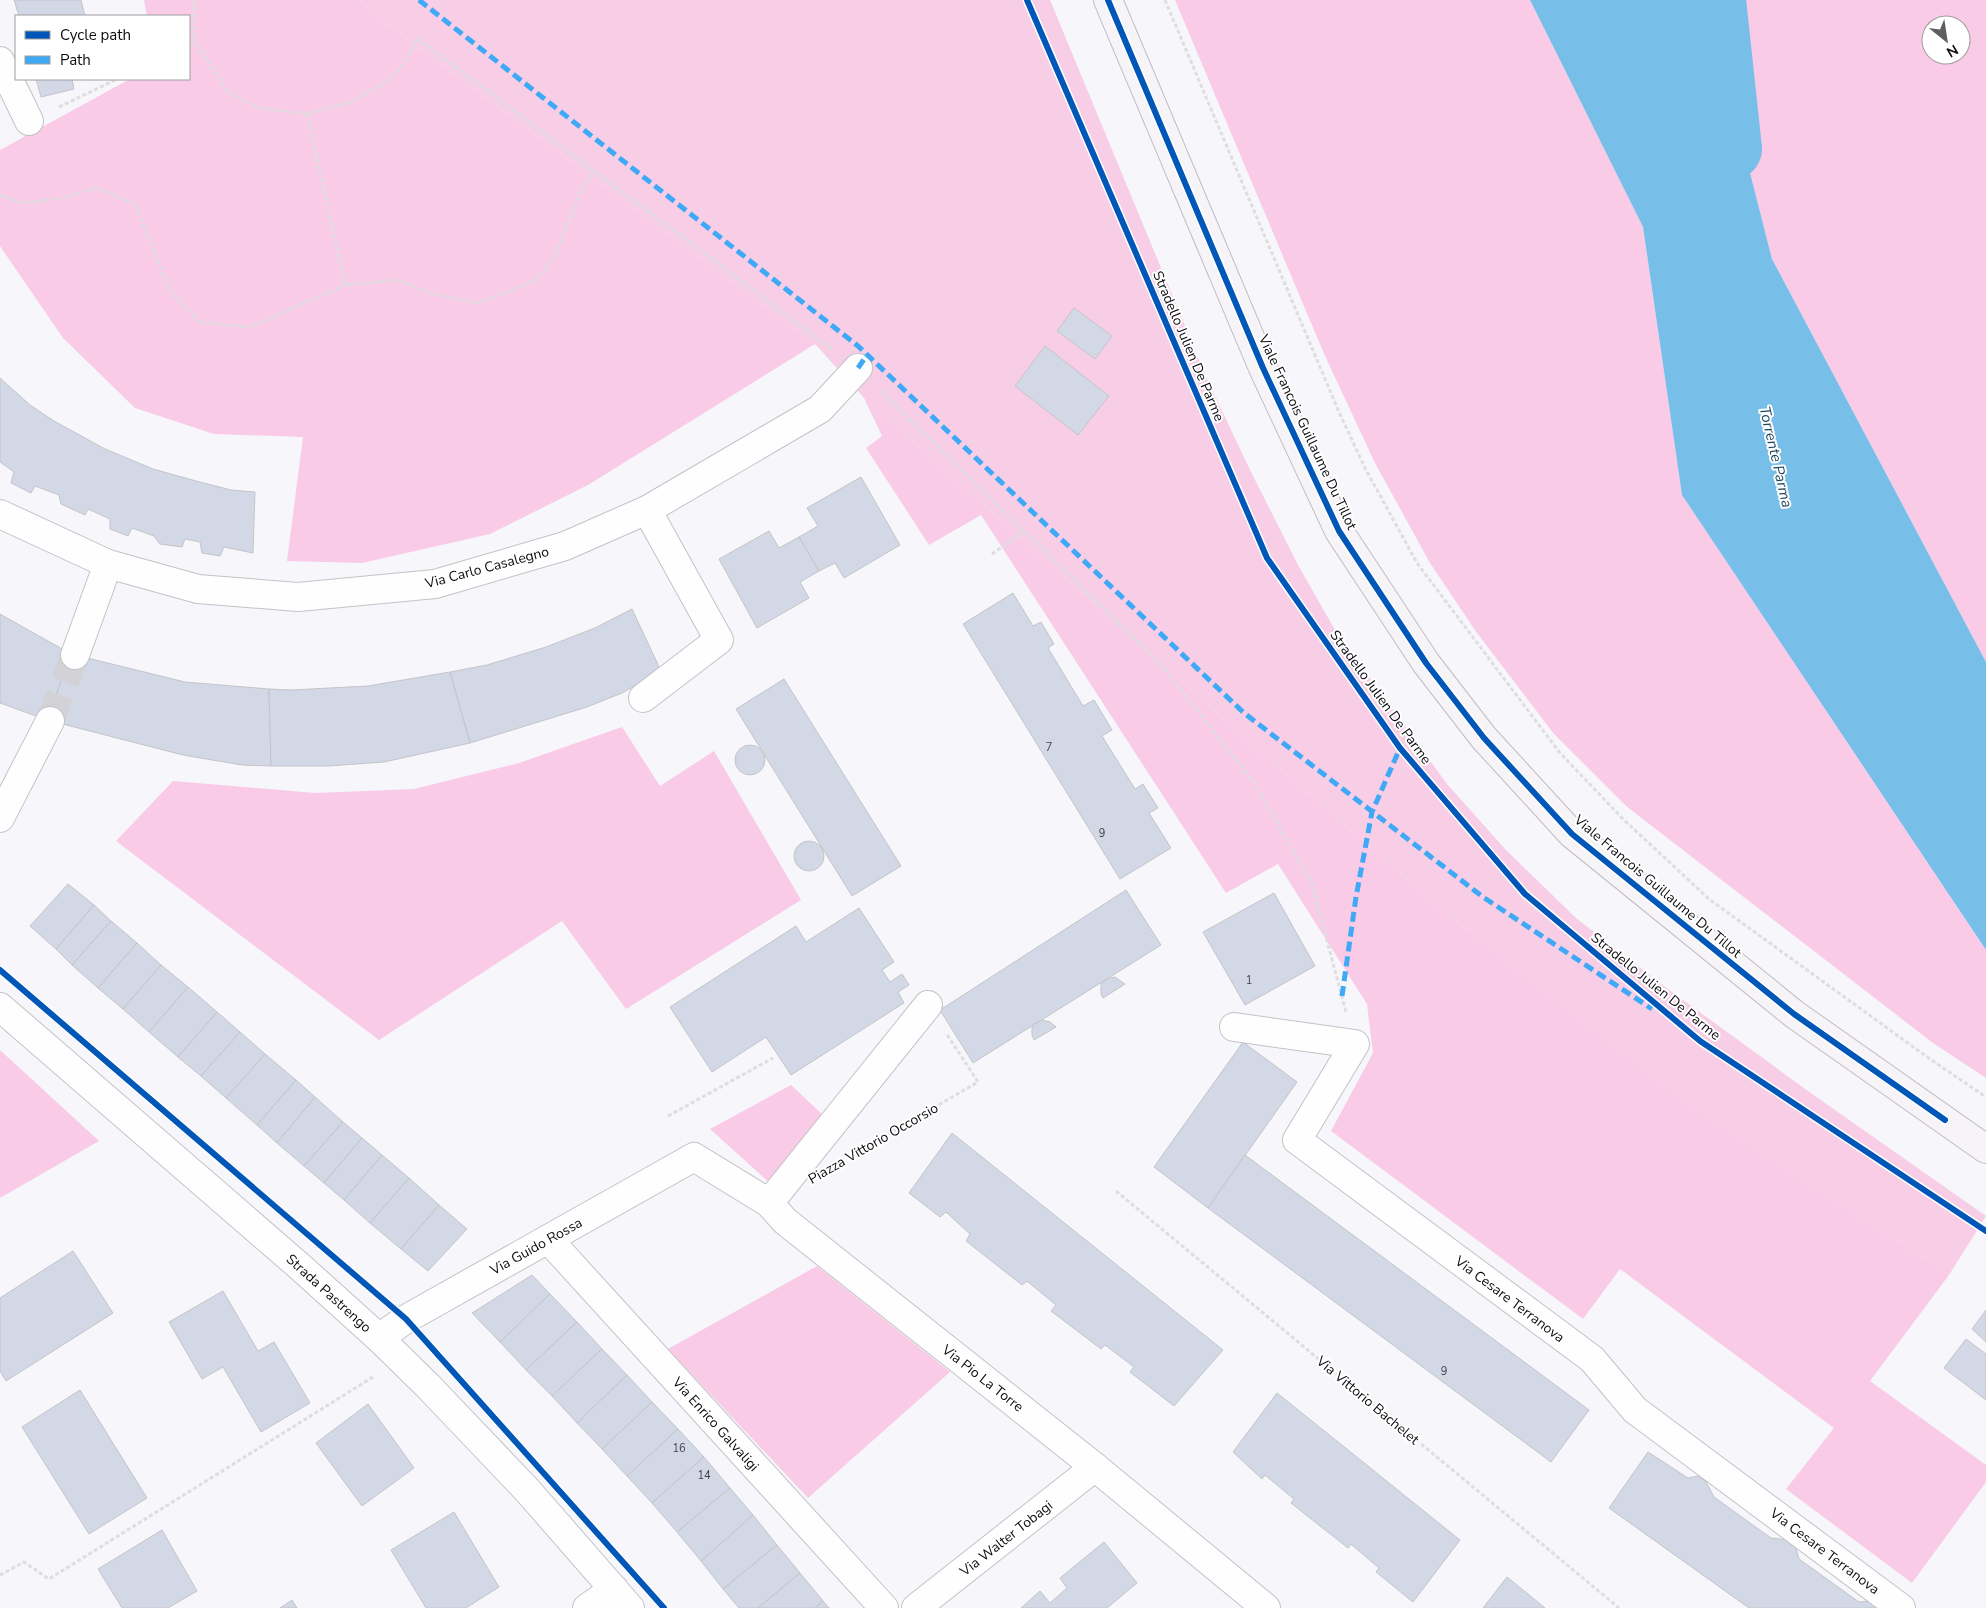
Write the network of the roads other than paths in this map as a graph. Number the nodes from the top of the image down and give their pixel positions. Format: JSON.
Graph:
{"nodes":[{"id":1,"x":1108,"y":0,"type":"edge"},
{"id":2,"x":0,"y":61,"type":"edge"},
{"id":3,"x":29,"y":120,"type":"dead end"},
{"id":4,"x":858,"y":368,"type":"road end"},
{"id":5,"x":647,"y":510,"type":"junction"},
{"id":6,"x":0,"y":514,"type":"edge"},
{"id":7,"x":108,"y":564,"type":"junction"},
{"id":8,"x":75,"y":655,"type":"tunnel mouth"},
{"id":9,"x":643,"y":698,"type":"dead end"},
{"id":10,"x":50,"y":721,"type":"tunnel mouth"},
{"id":11,"x":0,"y":818,"type":"edge"},
{"id":12,"x":928,"y":1006,"type":"road end"},
{"id":13,"x":0,"y":1007,"type":"edge"},
{"id":14,"x":1234,"y":1027,"type":"dead end"},
{"id":15,"x":1986,"y":1149,"type":"edge"},
{"id":16,"x":694,"y":1157,"type":"joint"},
{"id":17,"x":769,"y":1204,"type":"junction"},
{"id":18,"x":548,"y":1239,"type":"junction"},
{"id":19,"x":379,"y":1338,"type":"junction"},
{"id":20,"x":1096,"y":1467,"type":"junction"},
{"id":21,"x":622,"y":1599,"type":"edge"},
{"id":22,"x":588,"y":1608,"type":"edge"},
{"id":23,"x":884,"y":1608,"type":"edge"},
{"id":24,"x":916,"y":1608,"type":"edge"},
{"id":25,"x":1266,"y":1608,"type":"edge"},
{"id":26,"x":1901,"y":1608,"type":"edge"}],
"edges":[{"from":1,"to":15,"type":"main road","name":"Viale Francois Guillaume Du Tillot"},
{"from":2,"to":3,"type":"street"},
{"from":4,"to":5,"type":"street","name":"Via Carlo Casalegno"},
{"from":5,"to":7,"type":"street","name":"Via Carlo Casalegno"},
{"from":5,"to":9,"type":"street"},
{"from":6,"to":7,"type":"street","name":"Via Carlo Casalegno"},
{"from":7,"to":8,"type":"street"},
{"from":10,"to":11,"type":"street"},
{"from":12,"to":17,"type":"street"},
{"from":13,"to":19,"type":"street","name":"Strada Pastrengo"},
{"from":14,"to":26,"type":"street","name":"Via Cesare Terranova"},
{"from":16,"to":17,"type":"street","name":"Via Pio La Torre"},
{"from":16,"to":18,"type":"street","name":"Via Guido Rossa"},
{"from":17,"to":20,"type":"street","name":"Via Pio La Torre"},
{"from":18,"to":19,"type":"street","name":"Via Guido Rossa"},
{"from":18,"to":23,"type":"street","name":"Via Enrico Galvaligi"},
{"from":19,"to":21,"type":"street","name":"Strada Pastrengo"},
{"from":20,"to":24,"type":"street","name":"Via Walter Tobagi"},
{"from":20,"to":25,"type":"street","name":"Via Pio La Torre"},
{"from":21,"to":22,"type":"street"}]}
